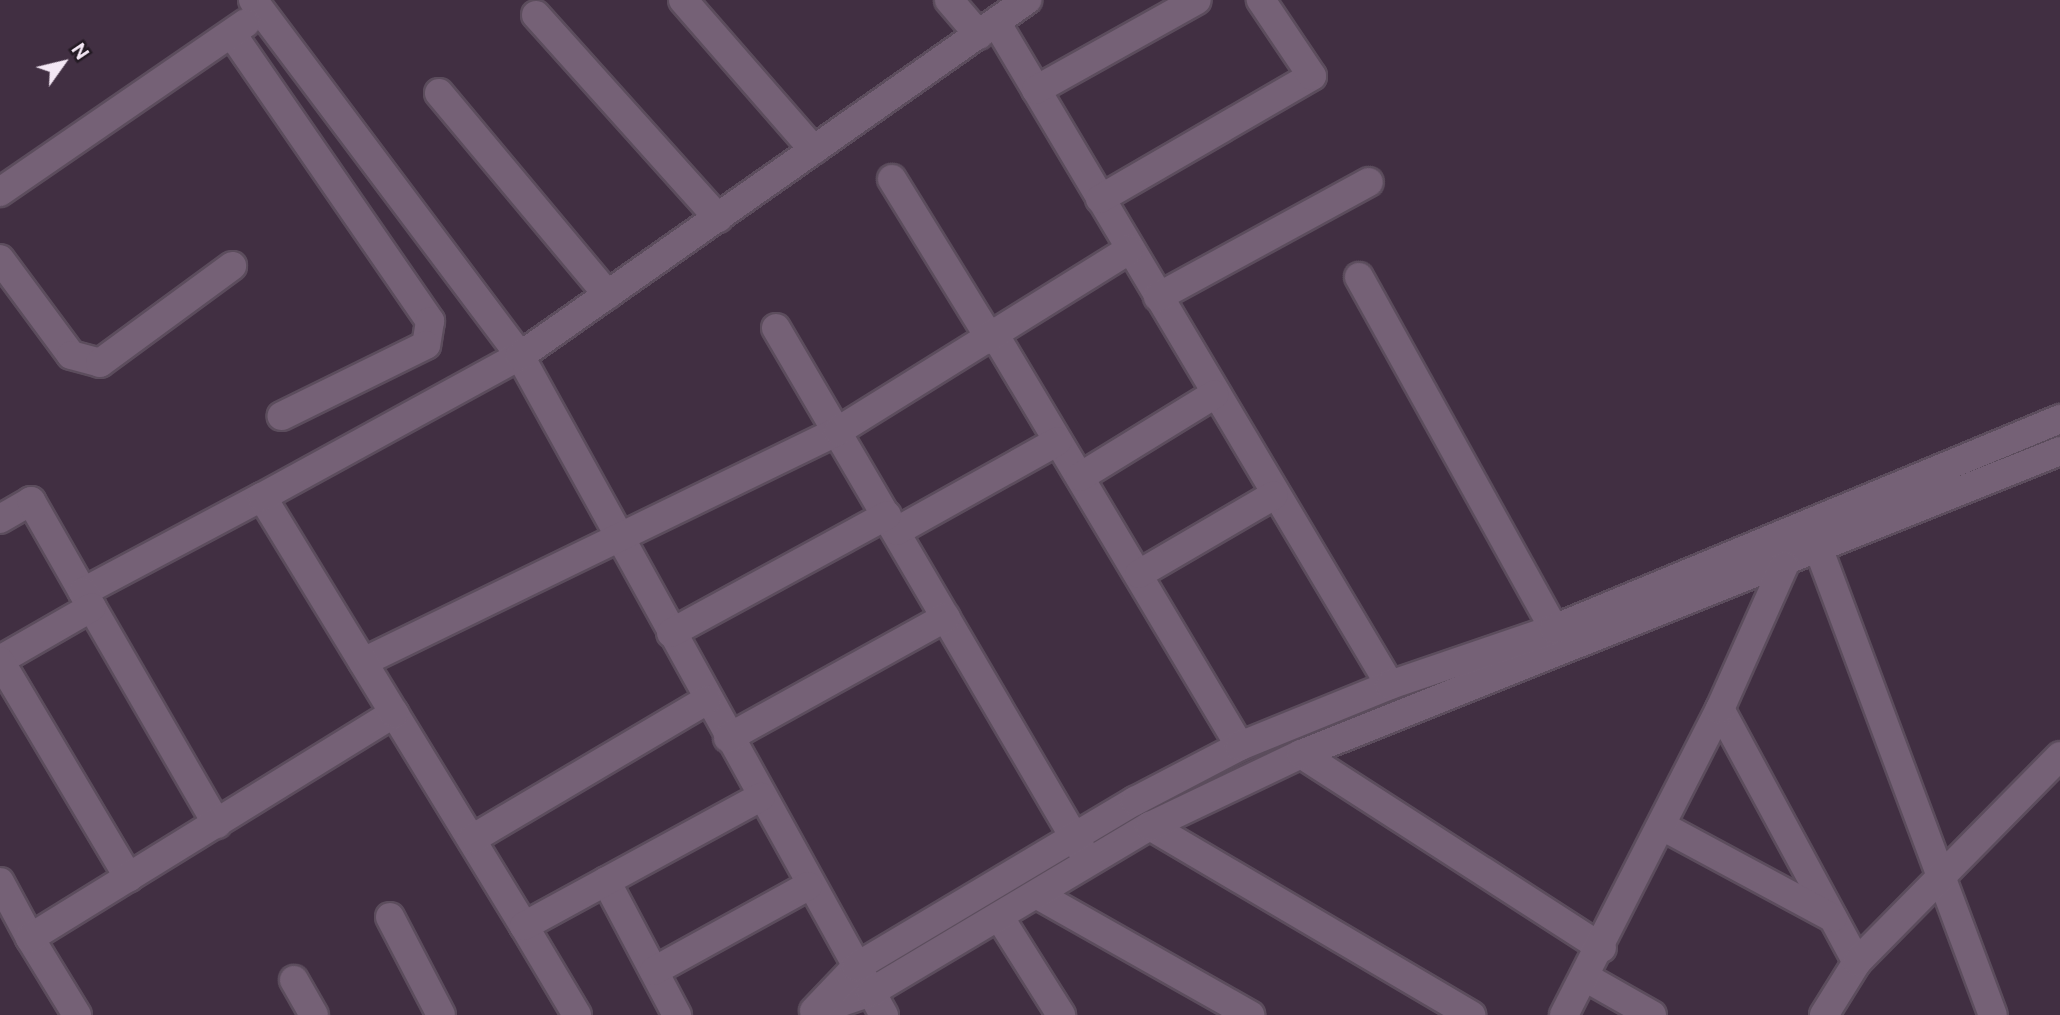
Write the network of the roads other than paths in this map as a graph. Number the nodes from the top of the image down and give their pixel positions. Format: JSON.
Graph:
{"nodes":[{"id":1,"x":683,"y":0,"type":"edge"},
{"id":2,"x":948,"y":0,"type":"edge"},
{"id":3,"x":1027,"y":0,"type":"edge"},
{"id":4,"x":1197,"y":0,"type":"edge"},
{"id":5,"x":1261,"y":0,"type":"edge"},
{"id":6,"x":258,"y":6,"type":"edge"},
{"id":7,"x":536,"y":15,"type":"dead end"},
{"id":8,"x":987,"y":28,"type":"junction"},
{"id":9,"x":232,"y":34,"type":"junction"},
{"id":10,"x":1036,"y":90,"type":"junction"},
{"id":11,"x":439,"y":93,"type":"dead end"},
{"id":12,"x":814,"y":150,"type":"junction"},
{"id":13,"x":892,"y":179,"type":"dead end"},
{"id":14,"x":1369,"y":182,"type":"dead end"},
{"id":15,"x":0,"y":192,"type":"edge"},
{"id":16,"x":1100,"y":200,"type":"junction"},
{"id":17,"x":718,"y":218,"type":"junction"},
{"id":18,"x":1129,"y":250,"type":"junction"},
{"id":19,"x":0,"y":259,"type":"edge"},
{"id":20,"x":232,"y":266,"type":"dead end"},
{"id":21,"x":1359,"y":278,"type":"dead end"},
{"id":22,"x":608,"y":295,"type":"junction"},
{"id":23,"x":1158,"y":298,"type":"junction"},
{"id":24,"x":776,"y":328,"type":"dead end"},
{"id":25,"x":993,"y":338,"type":"junction"},
{"id":26,"x":520,"y":356,"type":"junction"},
{"id":27,"x":1214,"y":394,"type":"junction"},
{"id":28,"x":282,"y":416,"type":"dead end"},
{"id":29,"x":2060,"y":419,"type":"edge"},
{"id":30,"x":838,"y":431,"type":"junction"},
{"id":31,"x":1058,"y":440,"type":"junction"},
{"id":32,"x":2060,"y":451,"type":"edge"},
{"id":33,"x":1080,"y":477,"type":"junction"},
{"id":34,"x":1274,"y":495,"type":"junction"},
{"id":35,"x":262,"y":497,"type":"junction"},
{"id":36,"x":0,"y":519,"type":"edge"},
{"id":37,"x":892,"y":523,"type":"junction"},
{"id":38,"x":620,"y":540,"type":"junction"},
{"id":39,"x":1819,"y":550,"type":"junction"},
{"id":40,"x":1784,"y":566,"type":"junction"},
{"id":41,"x":1139,"y":574,"type":"junction"},
{"id":42,"x":87,"y":599,"type":"junction"},
{"id":43,"x":946,"y":617,"type":"junction"},
{"id":44,"x":1554,"y":629,"type":"junction"},
{"id":45,"x":671,"y":633,"type":"junction"},
{"id":46,"x":0,"y":660,"type":"edge"},
{"id":47,"x":363,"y":662,"type":"junction"},
{"id":48,"x":1390,"y":685,"type":"junction"},
{"id":49,"x":707,"y":700,"type":"junction"},
{"id":50,"x":1720,"y":709,"type":"junction"},
{"id":51,"x":394,"y":713,"type":"junction"},
{"id":52,"x":728,"y":738,"type":"junction"},
{"id":53,"x":1240,"y":746,"type":"junction"},
{"id":54,"x":1301,"y":754,"type":"junction"},
{"id":55,"x":2060,"y":756,"type":"edge"},
{"id":56,"x":761,"y":797,"type":"junction"},
{"id":57,"x":217,"y":824,"type":"junction"},
{"id":58,"x":1150,"y":826,"type":"junction"},
{"id":59,"x":1662,"y":826,"type":"junction"},
{"id":60,"x":472,"y":839,"type":"junction"},
{"id":61,"x":1075,"y":839,"type":"junction"},
{"id":62,"x":1090,"y":864,"type":"junction"},
{"id":63,"x":129,"y":878,"type":"junction"},
{"id":64,"x":1940,"y":879,"type":"junction"},
{"id":65,"x":606,"y":881,"type":"junction"},
{"id":66,"x":0,"y":882,"type":"edge"},
{"id":67,"x":808,"y":886,"type":"junction"},
{"id":68,"x":1038,"y":895,"type":"junction"},
{"id":69,"x":390,"y":917,"type":"dead end"},
{"id":70,"x":1000,"y":918,"type":"junction"},
{"id":71,"x":1833,"y":918,"type":"junction"},
{"id":72,"x":524,"y":926,"type":"junction"},
{"id":73,"x":30,"y":939,"type":"junction"},
{"id":74,"x":1602,"y":948,"type":"junction"},
{"id":75,"x":1857,"y":962,"type":"junction"},
{"id":76,"x":856,"y":967,"type":"junction"},
{"id":77,"x":654,"y":971,"type":"junction"},
{"id":78,"x":1585,"y":977,"type":"junction"},
{"id":79,"x":293,"y":980,"type":"dead end"},
{"id":80,"x":877,"y":1004,"type":"edge"},
{"id":81,"x":811,"y":1013,"type":"edge"},
{"id":82,"x":77,"y":1015,"type":"edge"},
{"id":83,"x":314,"y":1015,"type":"edge"},
{"id":84,"x":441,"y":1015,"type":"edge"},
{"id":85,"x":577,"y":1015,"type":"edge"},
{"id":86,"x":677,"y":1015,"type":"edge"},
{"id":87,"x":1061,"y":1015,"type":"edge"},
{"id":88,"x":1250,"y":1015,"type":"edge"},
{"id":89,"x":1471,"y":1015,"type":"edge"},
{"id":90,"x":1564,"y":1015,"type":"edge"},
{"id":91,"x":1653,"y":1015,"type":"edge"},
{"id":92,"x":1824,"y":1015,"type":"edge"},
{"id":93,"x":1993,"y":1015,"type":"edge"}],
"edges":[{"from":1,"to":12,"type":"street"},
{"from":2,"to":8,"type":"street"},
{"from":3,"to":8,"type":"street"},
{"from":4,"to":10,"type":"street"},
{"from":5,"to":16,"type":"street"},
{"from":6,"to":9,"type":"street"},
{"from":6,"to":26,"type":"street"},
{"from":7,"to":17,"type":"street"},
{"from":8,"to":10,"type":"street"},
{"from":8,"to":12,"type":"street"},
{"from":9,"to":15,"type":"street"},
{"from":9,"to":28,"type":"street"},
{"from":10,"to":16,"type":"street"},
{"from":11,"to":22,"type":"street"},
{"from":12,"to":17,"type":"street"},
{"from":13,"to":25,"type":"street"},
{"from":14,"to":23,"type":"street"},
{"from":16,"to":18,"type":"street"},
{"from":17,"to":22,"type":"street"},
{"from":18,"to":23,"type":"street"},
{"from":18,"to":25,"type":"street"},
{"from":19,"to":20,"type":"street"},
{"from":21,"to":44,"type":"street"},
{"from":22,"to":26,"type":"street"},
{"from":23,"to":27,"type":"street"},
{"from":24,"to":30,"type":"street"},
{"from":25,"to":30,"type":"street"},
{"from":25,"to":31,"type":"street"},
{"from":26,"to":35,"type":"street"},
{"from":26,"to":38,"type":"street"},
{"from":27,"to":33,"type":"street"},
{"from":27,"to":34,"type":"street"},
{"from":29,"to":44,"type":"street"},
{"from":30,"to":37,"type":"street"},
{"from":30,"to":38,"type":"street"},
{"from":31,"to":33,"type":"street"},
{"from":31,"to":37,"type":"street"},
{"from":32,"to":39,"type":"street"},
{"from":33,"to":41,"type":"street"},
{"from":34,"to":41,"type":"street"},
{"from":34,"to":48,"type":"street"},
{"from":35,"to":42,"type":"street"},
{"from":35,"to":47,"type":"street"},
{"from":36,"to":42,"type":"street"},
{"from":37,"to":43,"type":"street"},
{"from":37,"to":45,"type":"street"},
{"from":38,"to":45,"type":"street"},
{"from":38,"to":47,"type":"street"},
{"from":39,"to":40,"type":"street"},
{"from":39,"to":64,"type":"street"},
{"from":40,"to":50,"type":"street"},
{"from":40,"to":54,"type":"street"},
{"from":41,"to":53,"type":"street"},
{"from":42,"to":46,"type":"street"},
{"from":42,"to":57,"type":"street"},
{"from":43,"to":52,"type":"street"},
{"from":43,"to":61,"type":"street"},
{"from":44,"to":48,"type":"street"},
{"from":45,"to":49,"type":"street"},
{"from":46,"to":63,"type":"street"},
{"from":47,"to":51,"type":"street"},
{"from":48,"to":53,"type":"street"},
{"from":49,"to":52,"type":"street"},
{"from":49,"to":60,"type":"street"},
{"from":50,"to":59,"type":"street"},
{"from":50,"to":71,"type":"street"},
{"from":51,"to":57,"type":"street"},
{"from":51,"to":60,"type":"street"},
{"from":52,"to":56,"type":"street"},
{"from":53,"to":61,"type":"street"},
{"from":54,"to":58,"type":"street"},
{"from":54,"to":74,"type":"street"},
{"from":55,"to":64,"type":"street"},
{"from":56,"to":65,"type":"street"},
{"from":56,"to":67,"type":"street"},
{"from":57,"to":63,"type":"street"},
{"from":58,"to":62,"type":"street"},
{"from":58,"to":89,"type":"street"},
{"from":59,"to":71,"type":"street"},
{"from":59,"to":74,"type":"street"},
{"from":60,"to":72,"type":"street"},
{"from":61,"to":62,"type":"street"},
{"from":61,"to":76,"type":"street"},
{"from":62,"to":68,"type":"street"},
{"from":63,"to":73,"type":"street"},
{"from":64,"to":75,"type":"street"},
{"from":64,"to":93,"type":"street"},
{"from":65,"to":72,"type":"street"},
{"from":65,"to":77,"type":"street"},
{"from":66,"to":73,"type":"street"},
{"from":67,"to":76,"type":"street"},
{"from":67,"to":77,"type":"street"},
{"from":68,"to":70,"type":"street"},
{"from":68,"to":88,"type":"street"},
{"from":69,"to":84,"type":"street"},
{"from":70,"to":80,"type":"street"},
{"from":70,"to":87,"type":"street"},
{"from":71,"to":75,"type":"street"},
{"from":72,"to":85,"type":"street"},
{"from":73,"to":82,"type":"street"},
{"from":74,"to":78,"type":"street"},
{"from":75,"to":92,"type":"street"},
{"from":76,"to":80,"type":"street"},
{"from":76,"to":81,"type":"street"},
{"from":77,"to":86,"type":"street"},
{"from":78,"to":90,"type":"street"},
{"from":78,"to":91,"type":"street"},
{"from":79,"to":83,"type":"street"},
{"from":80,"to":81,"type":"street"}]}
